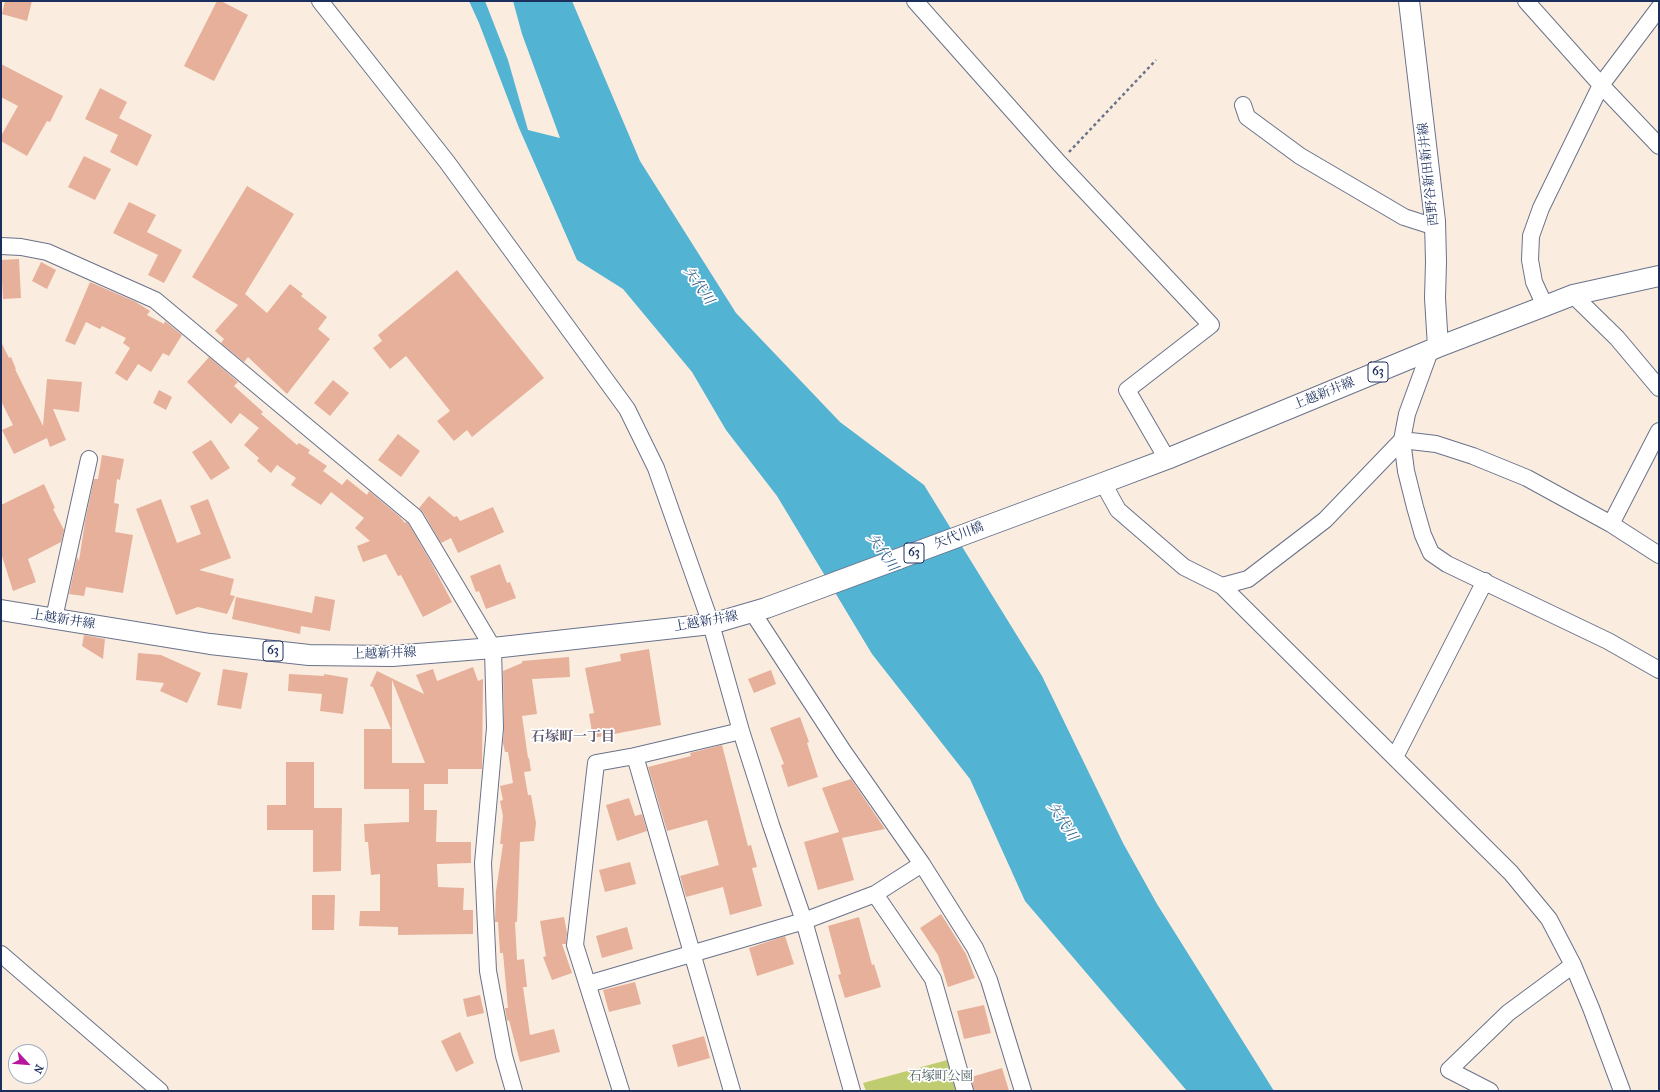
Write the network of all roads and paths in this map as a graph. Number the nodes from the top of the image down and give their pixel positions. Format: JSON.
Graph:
{"nodes":[{"id":1,"x":320,"y":1,"type":"edge"},
{"id":2,"x":915,"y":1,"type":"edge"},
{"id":3,"x":1409,"y":1,"type":"edge"},
{"id":4,"x":1526,"y":1,"type":"edge"},
{"id":5,"x":1659,"y":8,"type":"edge"},
{"id":6,"x":1156,"y":60,"type":"dead end"},
{"id":7,"x":1601,"y":85,"type":"junction"},
{"id":8,"x":1243,"y":105,"type":"dead end"},
{"id":9,"x":1659,"y":146,"type":"edge"},
{"id":10,"x":1059,"y":162,"type":"junction"},
{"id":11,"x":1435,"y":227,"type":"junction"},
{"id":12,"x":1,"y":246,"type":"edge"},
{"id":13,"x":1659,"y":276,"type":"edge"},
{"id":14,"x":1573,"y":296,"type":"junction"},
{"id":15,"x":1545,"y":306,"type":"junction"},
{"id":16,"x":1434,"y":349,"type":"junction"},
{"id":17,"x":1659,"y":388,"type":"edge"},
{"id":18,"x":1659,"y":431,"type":"edge"},
{"id":19,"x":1402,"y":440,"type":"junction"},
{"id":20,"x":89,"y":459,"type":"dead end"},
{"id":21,"x":1167,"y":459,"type":"junction"},
{"id":22,"x":1103,"y":483,"type":"junction"},
{"id":23,"x":1061,"y":498,"type":"joint"},
{"id":24,"x":1611,"y":524,"type":"junction"},
{"id":25,"x":1659,"y":555,"type":"edge"},
{"id":26,"x":1485,"y":581,"type":"junction"},
{"id":27,"x":1222,"y":586,"type":"junction"},
{"id":28,"x":1,"y":610,"type":"edge"},
{"id":29,"x":760,"y":611,"type":"junction"},
{"id":30,"x":54,"y":618,"type":"junction"},
{"id":31,"x":711,"y":624,"type":"junction"},
{"id":32,"x":493,"y":648,"type":"junction"},
{"id":33,"x":1659,"y":670,"type":"edge"},
{"id":34,"x":741,"y":731,"type":"junction"},
{"id":35,"x":635,"y":756,"type":"junction"},
{"id":36,"x":1395,"y":758,"type":"junction"},
{"id":37,"x":922,"y":864,"type":"junction"},
{"id":38,"x":875,"y":894,"type":"junction"},
{"id":39,"x":804,"y":921,"type":"junction"},
{"id":40,"x":1,"y":954,"type":"edge"},
{"id":41,"x":693,"y":954,"type":"junction"},
{"id":42,"x":1573,"y":965,"type":"junction"},
{"id":43,"x":588,"y":984,"type":"junction"},
{"id":44,"x":160,"y":1091,"type":"edge"},
{"id":45,"x":514,"y":1091,"type":"edge"},
{"id":46,"x":621,"y":1091,"type":"edge"},
{"id":47,"x":732,"y":1091,"type":"edge"},
{"id":48,"x":852,"y":1091,"type":"edge"},
{"id":49,"x":965,"y":1091,"type":"edge"},
{"id":50,"x":1023,"y":1091,"type":"edge"},
{"id":51,"x":1490,"y":1091,"type":"edge"},
{"id":52,"x":1622,"y":1091,"type":"edge"}],
"edges":[{"from":1,"to":31,"type":"street"},
{"from":2,"to":10,"type":"street"},
{"from":3,"to":11,"type":"main road","name":"西野谷新田新井線"},
{"from":4,"to":7,"type":"street"},
{"from":5,"to":7,"type":"street"},
{"from":6,"to":10,"type":"path"},
{"from":7,"to":9,"type":"street"},
{"from":7,"to":15,"type":"street"},
{"from":8,"to":11,"type":"street"},
{"from":10,"to":21,"type":"street"},
{"from":11,"to":16,"type":"main road","name":"西野谷新田新井線"},
{"from":12,"to":32,"type":"street"},
{"from":13,"to":14,"type":"main road","name":"上越新井線","number":"63"},
{"from":14,"to":15,"type":"main road","name":"上越新井線","number":"63"},
{"from":14,"to":17,"type":"street"},
{"from":15,"to":16,"type":"main road","name":"上越新井線","number":"63"},
{"from":16,"to":19,"type":"street"},
{"from":16,"to":21,"type":"main road","name":"上越新井線","number":"63"},
{"from":18,"to":24,"type":"street"},
{"from":19,"to":24,"type":"street"},
{"from":19,"to":26,"type":"street"},
{"from":19,"to":27,"type":"street"},
{"from":20,"to":30,"type":"street"},
{"from":21,"to":22,"type":"main road","name":"上越新井線","number":"63"},
{"from":22,"to":23,"type":"main road","name":"上越新井線","number":"63"},
{"from":22,"to":27,"type":"street"},
{"from":23,"to":29,"type":"main road","name":"矢代川橋","number":"63"},
{"from":24,"to":25,"type":"street"},
{"from":26,"to":33,"type":"street"},
{"from":26,"to":36,"type":"street"},
{"from":27,"to":36,"type":"street"},
{"from":28,"to":30,"type":"main road","name":"上越新井線","number":"63"},
{"from":29,"to":31,"type":"main road","name":"上越新井線","number":"63"},
{"from":29,"to":37,"type":"street"},
{"from":30,"to":32,"type":"main road","name":"上越新井線","number":"63"},
{"from":31,"to":32,"type":"main road","name":"上越新井線","number":"63"},
{"from":31,"to":34,"type":"street"},
{"from":32,"to":45,"type":"street"},
{"from":34,"to":35,"type":"street"},
{"from":34,"to":39,"type":"street"},
{"from":35,"to":41,"type":"street"},
{"from":35,"to":43,"type":"street"},
{"from":36,"to":42,"type":"street"},
{"from":37,"to":38,"type":"street"},
{"from":37,"to":50,"type":"street"},
{"from":38,"to":39,"type":"street"},
{"from":38,"to":49,"type":"street"},
{"from":39,"to":41,"type":"street"},
{"from":39,"to":48,"type":"street"},
{"from":40,"to":44,"type":"street"},
{"from":41,"to":43,"type":"street"},
{"from":41,"to":47,"type":"street"},
{"from":42,"to":51,"type":"street"},
{"from":42,"to":52,"type":"street"},
{"from":43,"to":46,"type":"street"}]}
